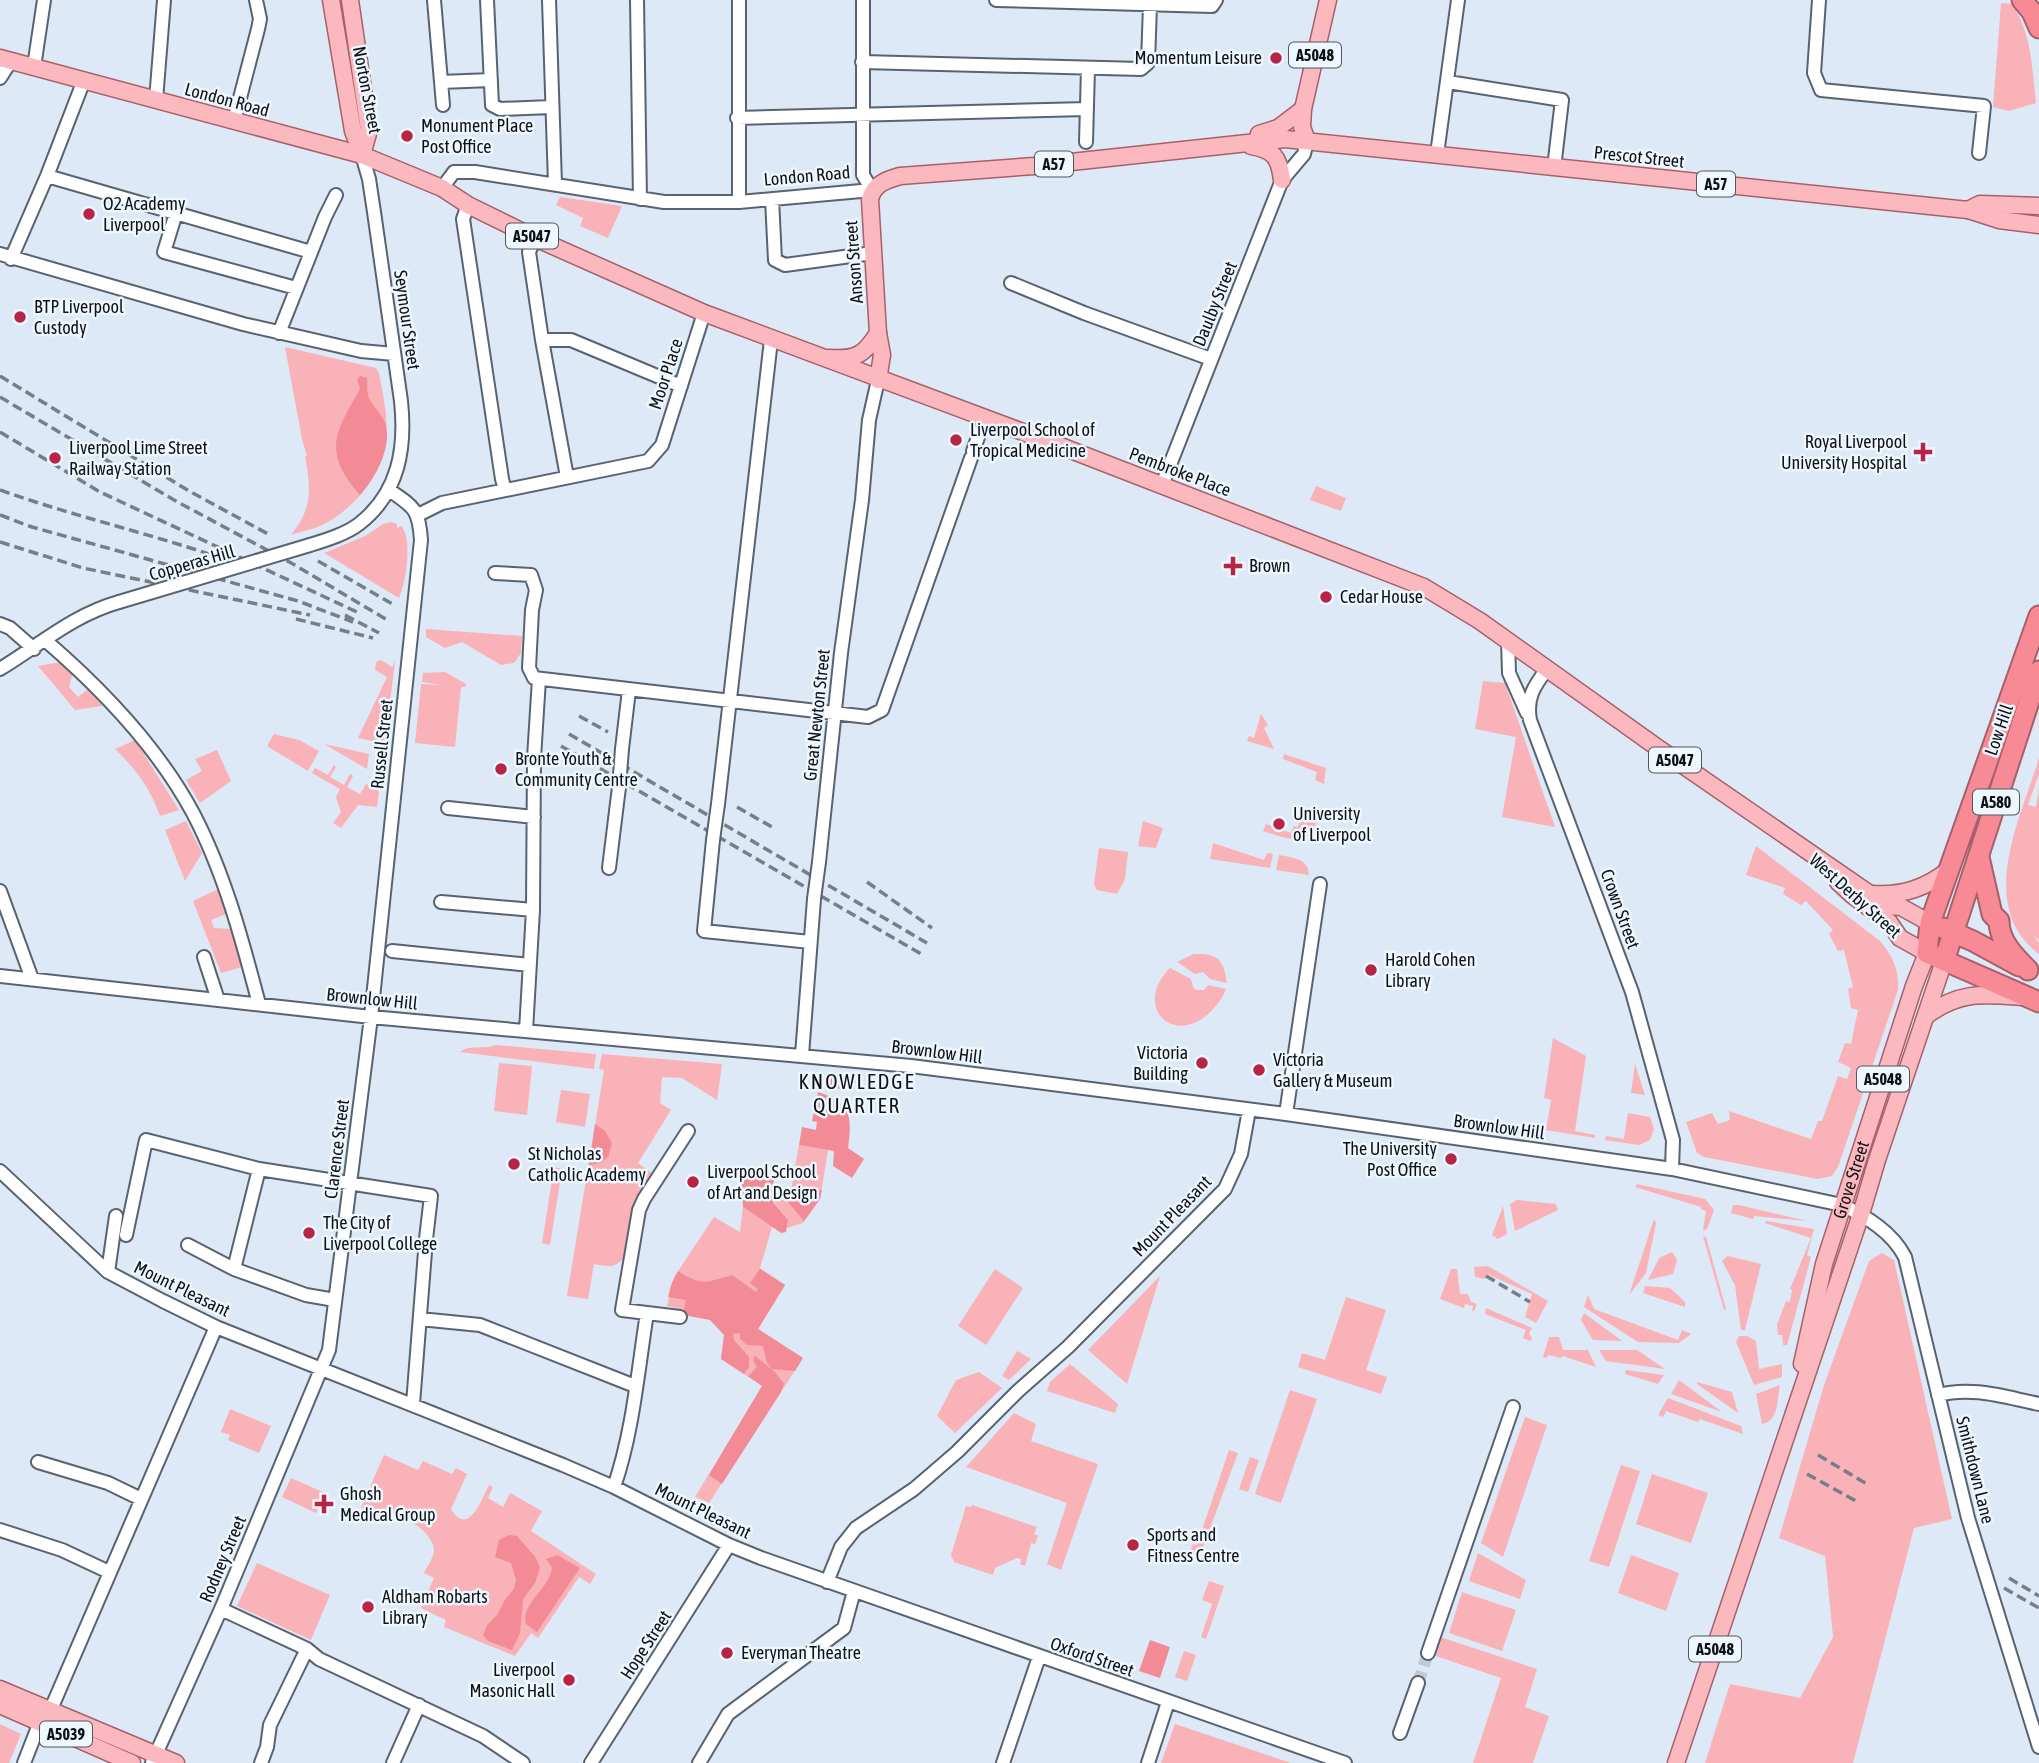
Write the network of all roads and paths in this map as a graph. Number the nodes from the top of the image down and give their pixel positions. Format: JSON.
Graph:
{"nodes":[{"id":1,"x":44,"y":0,"type":"edge"},
{"id":2,"x":164,"y":0,"type":"edge"},
{"id":3,"x":256,"y":0,"type":"edge"},
{"id":4,"x":331,"y":0,"type":"edge"},
{"id":5,"x":350,"y":0,"type":"edge"},
{"id":6,"x":434,"y":0,"type":"edge"},
{"id":7,"x":487,"y":0,"type":"edge"},
{"id":8,"x":549,"y":0,"type":"edge"},
{"id":9,"x":637,"y":0,"type":"edge"},
{"id":10,"x":739,"y":0,"type":"edge"},
{"id":11,"x":863,"y":0,"type":"edge"},
{"id":12,"x":996,"y":0,"type":"edge"},
{"id":13,"x":1216,"y":0,"type":"edge"},
{"id":14,"x":1328,"y":0,"type":"edge"},
{"id":15,"x":1458,"y":0,"type":"edge"},
{"id":16,"x":1819,"y":0,"type":"edge"},
{"id":17,"x":2022,"y":0,"type":"edge"},
{"id":18,"x":1150,"y":5,"type":"junction"},
{"id":19,"x":2039,"y":29,"type":"edge"},
{"id":20,"x":6,"y":59,"type":"edge"},
{"id":21,"x":862,"y":62,"type":"junction"},
{"id":22,"x":34,"y":67,"type":"junction"},
{"id":23,"x":1088,"y":68,"type":"junction"},
{"id":24,"x":0,"y":78,"type":"edge"},
{"id":25,"x":83,"y":80,"type":"junction"},
{"id":26,"x":491,"y":80,"type":"junction"},
{"id":27,"x":441,"y":82,"type":"junction"},
{"id":28,"x":1448,"y":82,"type":"junction"},
{"id":29,"x":156,"y":100,"type":"junction"},
{"id":30,"x":443,"y":105,"type":"dead end"},
{"id":31,"x":551,"y":109,"type":"junction"},
{"id":32,"x":1087,"y":109,"type":"junction"},
{"id":33,"x":1303,"y":109,"type":"junction"},
{"id":34,"x":862,"y":114,"type":"junction"},
{"id":35,"x":737,"y":118,"type":"junction"},
{"id":36,"x":234,"y":121,"type":"junction"},
{"id":37,"x":1307,"y":141,"type":"junction"},
{"id":38,"x":1086,"y":142,"type":"dead end"},
{"id":39,"x":1238,"y":143,"type":"junction"},
{"id":40,"x":1979,"y":153,"type":"dead end"},
{"id":41,"x":1437,"y":154,"type":"junction"},
{"id":42,"x":362,"y":155,"type":"junction"},
{"id":43,"x":1554,"y":167,"type":"junction"},
{"id":44,"x":47,"y":176,"type":"junction"},
{"id":45,"x":1282,"y":180,"type":"junction"},
{"id":46,"x":555,"y":184,"type":"junction"},
{"id":47,"x":442,"y":188,"type":"junction"},
{"id":48,"x":872,"y":190,"type":"junction"},
{"id":49,"x":336,"y":195,"type":"dead end"},
{"id":50,"x":640,"y":199,"type":"junction"},
{"id":51,"x":772,"y":199,"type":"junction"},
{"id":52,"x":739,"y":202,"type":"junction"},
{"id":53,"x":468,"y":205,"type":"junction"},
{"id":54,"x":2039,"y":206,"type":"edge"},
{"id":55,"x":1968,"y":210,"type":"junction"},
{"id":56,"x":176,"y":213,"type":"junction"},
{"id":57,"x":2039,"y":225,"type":"edge"},
{"id":58,"x":535,"y":238,"type":"junction"},
{"id":59,"x":311,"y":252,"type":"junction"},
{"id":60,"x":873,"y":253,"type":"junction"},
{"id":61,"x":6,"y":256,"type":"edge"},
{"id":62,"x":1011,"y":283,"type":"dead end"},
{"id":63,"x":296,"y":288,"type":"junction"},
{"id":64,"x":704,"y":313,"type":"junction"},
{"id":65,"x":279,"y":333,"type":"junction"},
{"id":66,"x":878,"y":333,"type":"junction"},
{"id":67,"x":771,"y":340,"type":"junction"},
{"id":68,"x":542,"y":341,"type":"junction"},
{"id":69,"x":394,"y":354,"type":"junction"},
{"id":70,"x":817,"y":357,"type":"junction"},
{"id":71,"x":1211,"y":359,"type":"junction"},
{"id":72,"x":878,"y":380,"type":"junction"},
{"id":73,"x":681,"y":386,"type":"junction"},
{"id":74,"x":985,"y":418,"type":"junction"},
{"id":75,"x":567,"y":477,"type":"junction"},
{"id":76,"x":1162,"y":485,"type":"junction"},
{"id":77,"x":389,"y":490,"type":"junction"},
{"id":78,"x":505,"y":490,"type":"junction"},
{"id":79,"x":418,"y":515,"type":"junction"},
{"id":80,"x":495,"y":573,"type":"dead end"},
{"id":81,"x":2039,"y":616,"type":"edge"},
{"id":82,"x":0,"y":624,"type":"edge"},
{"id":83,"x":45,"y":640,"type":"junction"},
{"id":84,"x":1508,"y":640,"type":"junction"},
{"id":85,"x":34,"y":649,"type":"junction"},
{"id":86,"x":0,"y":669,"type":"edge"},
{"id":87,"x":1547,"y":669,"type":"junction"},
{"id":88,"x":2039,"y":671,"type":"edge"},
{"id":89,"x":539,"y":679,"type":"junction"},
{"id":90,"x":629,"y":690,"type":"junction"},
{"id":91,"x":730,"y":702,"type":"junction"},
{"id":92,"x":836,"y":713,"type":"junction"},
{"id":93,"x":1531,"y":720,"type":"junction"},
{"id":94,"x":448,"y":808,"type":"dead end"},
{"id":95,"x":534,"y":817,"type":"junction"},
{"id":96,"x":1804,"y":850,"type":"junction"},
{"id":97,"x":1979,"y":856,"type":"junction"},
{"id":98,"x":609,"y":868,"type":"dead end"},
{"id":99,"x":1950,"y":869,"type":"junction"},
{"id":100,"x":1320,"y":884,"type":"dead end"},
{"id":101,"x":0,"y":891,"type":"edge"},
{"id":102,"x":1870,"y":894,"type":"junction"},
{"id":103,"x":441,"y":902,"type":"dead end"},
{"id":104,"x":533,"y":911,"type":"junction"},
{"id":105,"x":1930,"y":923,"type":"junction"},
{"id":106,"x":1952,"y":932,"type":"junction"},
{"id":107,"x":810,"y":942,"type":"junction"},
{"id":108,"x":392,"y":951,"type":"dead end"},
{"id":109,"x":204,"y":957,"type":"dead end"},
{"id":110,"x":1935,"y":957,"type":"junction"},
{"id":111,"x":530,"y":965,"type":"junction"},
{"id":112,"x":2033,"y":973,"type":"edge"},
{"id":113,"x":0,"y":976,"type":"edge"},
{"id":114,"x":32,"y":979,"type":"junction"},
{"id":115,"x":218,"y":1000,"type":"junction"},
{"id":116,"x":2033,"y":1000,"type":"edge"},
{"id":117,"x":259,"y":1004,"type":"junction"},
{"id":118,"x":1926,"y":1016,"type":"junction"},
{"id":119,"x":371,"y":1017,"type":"junction"},
{"id":120,"x":526,"y":1031,"type":"junction"},
{"id":121,"x":802,"y":1055,"type":"junction"},
{"id":122,"x":1249,"y":1110,"type":"junction"},
{"id":123,"x":1286,"y":1114,"type":"junction"},
{"id":124,"x":688,"y":1131,"type":"dead end"},
{"id":125,"x":259,"y":1169,"type":"junction"},
{"id":126,"x":1672,"y":1170,"type":"junction"},
{"id":127,"x":2,"y":1177,"type":"edge"},
{"id":128,"x":350,"y":1183,"type":"junction"},
{"id":129,"x":1842,"y":1205,"type":"junction"},
{"id":130,"x":1861,"y":1214,"type":"junction"},
{"id":131,"x":116,"y":1216,"type":"dead end"},
{"id":132,"x":127,"y":1235,"type":"dead end"},
{"id":133,"x":188,"y":1245,"type":"dead end"},
{"id":134,"x":234,"y":1269,"type":"junction"},
{"id":135,"x":108,"y":1272,"type":"junction"},
{"id":136,"x":335,"y":1300,"type":"junction"},
{"id":137,"x":647,"y":1313,"type":"junction"},
{"id":138,"x":680,"y":1317,"type":"dead end"},
{"id":139,"x":420,"y":1319,"type":"junction"},
{"id":140,"x":216,"y":1326,"type":"junction"},
{"id":141,"x":323,"y":1368,"type":"junction"},
{"id":142,"x":635,"y":1386,"type":"junction"},
{"id":143,"x":1938,"y":1395,"type":"junction"},
{"id":144,"x":413,"y":1404,"type":"junction"},
{"id":145,"x":2039,"y":1404,"type":"edge"},
{"id":146,"x":1513,"y":1407,"type":"dead end"},
{"id":147,"x":1785,"y":1441,"type":"junction"},
{"id":148,"x":38,"y":1462,"type":"dead end"},
{"id":149,"x":614,"y":1487,"type":"junction"},
{"id":150,"x":141,"y":1499,"type":"junction"},
{"id":151,"x":0,"y":1530,"type":"edge"},
{"id":152,"x":729,"y":1545,"type":"junction"},
{"id":153,"x":109,"y":1572,"type":"junction"},
{"id":154,"x":827,"y":1582,"type":"junction"},
{"id":155,"x":854,"y":1591,"type":"junction"},
{"id":156,"x":221,"y":1609,"type":"junction"},
{"id":157,"x":307,"y":1649,"type":"junction"},
{"id":158,"x":1428,"y":1653,"type":"tunnel mouth"},
{"id":159,"x":1039,"y":1657,"type":"junction"},
{"id":160,"x":1418,"y":1683,"type":"tunnel mouth"},
{"id":161,"x":0,"y":1689,"type":"edge"},
{"id":162,"x":1168,"y":1702,"type":"junction"},
{"id":163,"x":0,"y":1705,"type":"edge"},
{"id":164,"x":419,"y":1705,"type":"junction"},
{"id":165,"x":51,"y":1709,"type":"junction"},
{"id":166,"x":40,"y":1723,"type":"junction"},
{"id":167,"x":1400,"y":1733,"type":"dead end"},
{"id":168,"x":2039,"y":1747,"type":"edge"},
{"id":169,"x":154,"y":1758,"type":"edge"},
{"id":170,"x":24,"y":1763,"type":"edge"},
{"id":171,"x":132,"y":1763,"type":"edge"},
{"id":172,"x":176,"y":1763,"type":"edge"},
{"id":173,"x":261,"y":1763,"type":"edge"},
{"id":174,"x":393,"y":1763,"type":"edge"},
{"id":175,"x":523,"y":1763,"type":"edge"},
{"id":176,"x":591,"y":1763,"type":"edge"},
{"id":177,"x":699,"y":1763,"type":"edge"},
{"id":178,"x":1003,"y":1763,"type":"edge"},
{"id":179,"x":1147,"y":1763,"type":"edge"},
{"id":180,"x":1345,"y":1763,"type":"edge"},
{"id":181,"x":1676,"y":1763,"type":"edge"}],
"edges":[{"from":1,"to":22,"type":"street"},
{"from":2,"to":29,"type":"street"},
{"from":3,"to":36,"type":"street"},
{"from":4,"to":42,"type":"main road","name":"Norton Street"},
{"from":5,"to":42,"type":"main road","name":"Norton Street"},
{"from":6,"to":27,"type":"street"},
{"from":7,"to":26,"type":"street"},
{"from":8,"to":31,"type":"street"},
{"from":9,"to":50,"type":"street"},
{"from":10,"to":35,"type":"street"},
{"from":11,"to":21,"type":"street"},
{"from":12,"to":18,"type":"street"},
{"from":13,"to":18,"type":"street"},
{"from":14,"to":33,"type":"main road","number":"A5048"},
{"from":15,"to":28,"type":"street"},
{"from":16,"to":40,"type":"street"},
{"from":17,"to":19,"type":"highway"},
{"from":18,"to":23,"type":"street"},
{"from":20,"to":22,"type":"main road","name":"London Road","number":"A5047"},
{"from":20,"to":24,"type":"street"},
{"from":21,"to":23,"type":"street"},
{"from":21,"to":34,"type":"street"},
{"from":22,"to":25,"type":"main road","name":"London Road","number":"A5047"},
{"from":23,"to":32,"type":"street"},
{"from":25,"to":29,"type":"main road","name":"London Road","number":"A5047"},
{"from":25,"to":44,"type":"street"},
{"from":26,"to":27,"type":"street"},
{"from":26,"to":31,"type":"street"},
{"from":27,"to":30,"type":"street"},
{"from":28,"to":41,"type":"street"},
{"from":28,"to":43,"type":"street"},
{"from":29,"to":36,"type":"main road","name":"London Road","number":"A5047"},
{"from":31,"to":46,"type":"street"},
{"from":32,"to":34,"type":"street"},
{"from":32,"to":38,"type":"street"},
{"from":33,"to":37,"type":"main road","number":"A5048"},
{"from":33,"to":39,"type":"main road"},
{"from":34,"to":35,"type":"street"},
{"from":34,"to":48,"type":"street"},
{"from":35,"to":52,"type":"street"},
{"from":36,"to":42,"type":"main road","name":"London Road","number":"A5047"},
{"from":37,"to":39,"type":"main road","name":"London Road","number":"A57"},
{"from":37,"to":41,"type":"main road","name":"Prescot Street","number":"A57"},
{"from":37,"to":45,"type":"street","name":"Daulby Street"},
{"from":39,"to":45,"type":"main road"},
{"from":39,"to":48,"type":"main road","name":"London Road","number":"A57"},
{"from":41,"to":43,"type":"main road","name":"Prescot Street","number":"A57"},
{"from":42,"to":47,"type":"main road","name":"London Road","number":"A5047"},
{"from":42,"to":69,"type":"street","name":"Seymour Street"},
{"from":43,"to":55,"type":"main road","name":"Prescot Street","number":"A57"},
{"from":44,"to":56,"type":"street"},
{"from":44,"to":61,"type":"street"},
{"from":45,"to":71,"type":"street","name":"Daulby Street"},
{"from":46,"to":47,"type":"street","name":"London Road"},
{"from":46,"to":50,"type":"street","name":"London Road"},
{"from":47,"to":53,"type":"main road","name":"London Road","number":"A5047"},
{"from":48,"to":51,"type":"street","name":"London Road"},
{"from":48,"to":60,"type":"main road","name":"Anson Street"},
{"from":49,"to":59,"type":"street"},
{"from":50,"to":52,"type":"street","name":"London Road"},
{"from":51,"to":52,"type":"street","name":"London Road"},
{"from":51,"to":60,"type":"street"},
{"from":53,"to":58,"type":"main road","name":"London Road","number":"A5047"},
{"from":53,"to":78,"type":"street"},
{"from":54,"to":55,"type":"main road","name":"Prescot Street","number":"A57"},
{"from":55,"to":57,"type":"main road","name":"Prescot Street","number":"A57"},
{"from":56,"to":59,"type":"street"},
{"from":56,"to":63,"type":"street"},
{"from":58,"to":64,"type":"main road","name":"London Road","number":"A5047"},
{"from":58,"to":68,"type":"street"},
{"from":59,"to":63,"type":"street"},
{"from":60,"to":66,"type":"main road","name":"Anson Street"},
{"from":61,"to":65,"type":"street"},
{"from":62,"to":71,"type":"street"},
{"from":63,"to":65,"type":"street"},
{"from":64,"to":67,"type":"main road","name":"Pembroke Place","number":"A5047"},
{"from":64,"to":73,"type":"street","name":"Moor Place"},
{"from":65,"to":69,"type":"street"},
{"from":66,"to":70,"type":"main road"},
{"from":66,"to":72,"type":"main road","name":"Anson Street"},
{"from":67,"to":70,"type":"main road","name":"Pembroke Place","number":"A5047"},
{"from":67,"to":91,"type":"street"},
{"from":68,"to":73,"type":"street"},
{"from":68,"to":75,"type":"street"},
{"from":69,"to":77,"type":"street","name":"Seymour Street"},
{"from":70,"to":72,"type":"main road","name":"Pembroke Place","number":"A5047"},
{"from":71,"to":76,"type":"street","name":"Daulby Street"},
{"from":72,"to":74,"type":"main road","name":"Pembroke Place","number":"A5047"},
{"from":72,"to":92,"type":"street","name":"Great Newton Street"},
{"from":73,"to":75,"type":"street","name":"Moor Place"},
{"from":74,"to":76,"type":"main road","name":"Pembroke Place","number":"A5047"},
{"from":74,"to":92,"type":"street"},
{"from":75,"to":78,"type":"street"},
{"from":76,"to":84,"type":"main road","name":"Pembroke Place","number":"A5047"},
{"from":77,"to":79,"type":"street"},
{"from":77,"to":83,"type":"street","name":"Copperas Hill","bridge":true},
{"from":78,"to":79,"type":"street"},
{"from":79,"to":119,"type":"street","name":"Russell Street"},
{"from":80,"to":89,"type":"street"},
{"from":81,"to":99,"type":"highway","name":"Low Hill","number":"A580"},
{"from":82,"to":85,"type":"street"},
{"from":83,"to":85,"type":"street","name":"Copperas Hill"},
{"from":83,"to":117,"type":"street"},
{"from":84,"to":87,"type":"main road","name":"Pembroke Place","number":"A5047"},
{"from":84,"to":93,"type":"street"},
{"from":85,"to":86,"type":"street","name":"Copperas Hill"},
{"from":87,"to":93,"type":"street","name":"Crown Street"},
{"from":87,"to":96,"type":"main road","name":"West Derby Street","number":"A5047"},
{"from":88,"to":97,"type":"highway","name":"Low Hill","number":"A580"},
{"from":89,"to":90,"type":"street"},
{"from":89,"to":95,"type":"street"},
{"from":90,"to":91,"type":"street"},
{"from":90,"to":98,"type":"street","bridge":true},
{"from":91,"to":92,"type":"street"},
{"from":91,"to":107,"type":"street","bridge":true},
{"from":92,"to":107,"type":"street","name":"Great Newton Street","bridge":true},
{"from":93,"to":126,"type":"street","name":"Crown Street"},
{"from":94,"to":95,"type":"street"},
{"from":95,"to":104,"type":"street"},
{"from":96,"to":102,"type":"main road","name":"West Derby Street","number":"A5047"},
{"from":96,"to":110,"type":"main road","name":"West Derby Street","number":"A5047"},
{"from":97,"to":106,"type":"highway","name":"Low Hill","number":"A580"},
{"from":97,"to":112,"type":"highway"},
{"from":99,"to":102,"type":"main road"},
{"from":99,"to":105,"type":"highway","name":"Low Hill","number":"A580"},
{"from":100,"to":123,"type":"street"},
{"from":101,"to":114,"type":"street"},
{"from":102,"to":105,"type":"main road","name":"West Derby Street","number":"A5047"},
{"from":103,"to":104,"type":"street"},
{"from":104,"to":111,"type":"street"},
{"from":105,"to":106,"type":"highway","number":"A5047"},
{"from":105,"to":110,"type":"highway","name":"Grove Street","number":"A5048"},
{"from":106,"to":110,"type":"highway","name":"Low Hill","number":"A5048"},
{"from":106,"to":112,"type":"highway","number":"A5047"},
{"from":107,"to":121,"type":"street","name":"Great Newton Street"},
{"from":108,"to":111,"type":"street"},
{"from":109,"to":115,"type":"street"},
{"from":110,"to":116,"type":"highway","number":"A5047"},
{"from":110,"to":118,"type":"main road","name":"Grove Street","number":"A5048"},
{"from":110,"to":129,"type":"main road","name":"Grove Street","number":"A5048"},
{"from":111,"to":120,"type":"street"},
{"from":113,"to":114,"type":"street","name":"Brownlow Hill"},
{"from":114,"to":115,"type":"street","name":"Brownlow Hill"},
{"from":115,"to":117,"type":"street","name":"Brownlow Hill"},
{"from":116,"to":118,"type":"main road"},
{"from":117,"to":119,"type":"street","name":"Brownlow Hill"},
{"from":118,"to":130,"type":"main road","name":"Grove Street","number":"A5048"},
{"from":119,"to":120,"type":"street","name":"Brownlow Hill"},
{"from":119,"to":128,"type":"street","name":"Clarence Street"},
{"from":120,"to":121,"type":"street","name":"Brownlow Hill"},
{"from":121,"to":122,"type":"street","name":"Brownlow Hill"},
{"from":122,"to":123,"type":"street","name":"Brownlow Hill"},
{"from":122,"to":154,"type":"street","name":"Mount Pleasant"},
{"from":123,"to":126,"type":"street","name":"Brownlow Hill"},
{"from":124,"to":137,"type":"street"},
{"from":125,"to":128,"type":"street"},
{"from":125,"to":132,"type":"street"},
{"from":125,"to":134,"type":"street"},
{"from":126,"to":129,"type":"street","name":"Brownlow Hill"},
{"from":127,"to":135,"type":"street","name":"Mount Pleasant"},
{"from":128,"to":136,"type":"street","name":"Clarence Street"},
{"from":128,"to":139,"type":"street"},
{"from":129,"to":130,"type":"street","name":"Brownlow Hill"},
{"from":129,"to":147,"type":"main road","name":"Grove Street","number":"A5048"},
{"from":130,"to":143,"type":"street","name":"Smithdown Lane"},
{"from":130,"to":147,"type":"main road","name":"Grove Street","number":"A5048"},
{"from":131,"to":135,"type":"street"},
{"from":133,"to":134,"type":"street"},
{"from":134,"to":136,"type":"street"},
{"from":135,"to":140,"type":"street","name":"Mount Pleasant"},
{"from":136,"to":141,"type":"street","name":"Clarence Street"},
{"from":137,"to":138,"type":"street"},
{"from":137,"to":142,"type":"street"},
{"from":139,"to":142,"type":"street"},
{"from":139,"to":144,"type":"street"},
{"from":140,"to":141,"type":"street","name":"Mount Pleasant"},
{"from":140,"to":150,"type":"street"},
{"from":141,"to":144,"type":"street","name":"Mount Pleasant"},
{"from":141,"to":156,"type":"street","name":"Rodney Street"},
{"from":142,"to":149,"type":"street"},
{"from":143,"to":145,"type":"street"},
{"from":143,"to":168,"type":"street","name":"Smithdown Lane"},
{"from":144,"to":149,"type":"street","name":"Mount Pleasant"},
{"from":146,"to":158,"type":"street"},
{"from":147,"to":181,"type":"main road","name":"Grove Street","number":"A5048"},
{"from":148,"to":150,"type":"street"},
{"from":149,"to":152,"type":"street","name":"Mount Pleasant"},
{"from":150,"to":153,"type":"street"},
{"from":151,"to":153,"type":"street"},
{"from":152,"to":154,"type":"street","name":"Mount Pleasant"},
{"from":152,"to":176,"type":"street","name":"Hope Street"},
{"from":153,"to":165,"type":"street"},
{"from":154,"to":155,"type":"street","name":"Oxford Street"},
{"from":155,"to":159,"type":"street","name":"Oxford Street"},
{"from":155,"to":177,"type":"street"},
{"from":156,"to":157,"type":"street"},
{"from":156,"to":169,"type":"street","name":"Rodney Street"},
{"from":157,"to":164,"type":"street"},
{"from":157,"to":173,"type":"street"},
{"from":159,"to":162,"type":"street","name":"Oxford Street"},
{"from":159,"to":178,"type":"street"},
{"from":160,"to":167,"type":"street"},
{"from":161,"to":165,"type":"main road","number":"A5039"},
{"from":162,"to":179,"type":"street"},
{"from":162,"to":180,"type":"street","name":"Oxford Street"},
{"from":163,"to":166,"type":"main road","number":"A5039"},
{"from":164,"to":174,"type":"street"},
{"from":164,"to":175,"type":"street"},
{"from":165,"to":166,"type":"street"},
{"from":165,"to":169,"type":"main road","number":"A5039"},
{"from":166,"to":170,"type":"street"},
{"from":166,"to":171,"type":"main road","number":"A5039"},
{"from":169,"to":172,"type":"main road","number":"A5039"}]}
